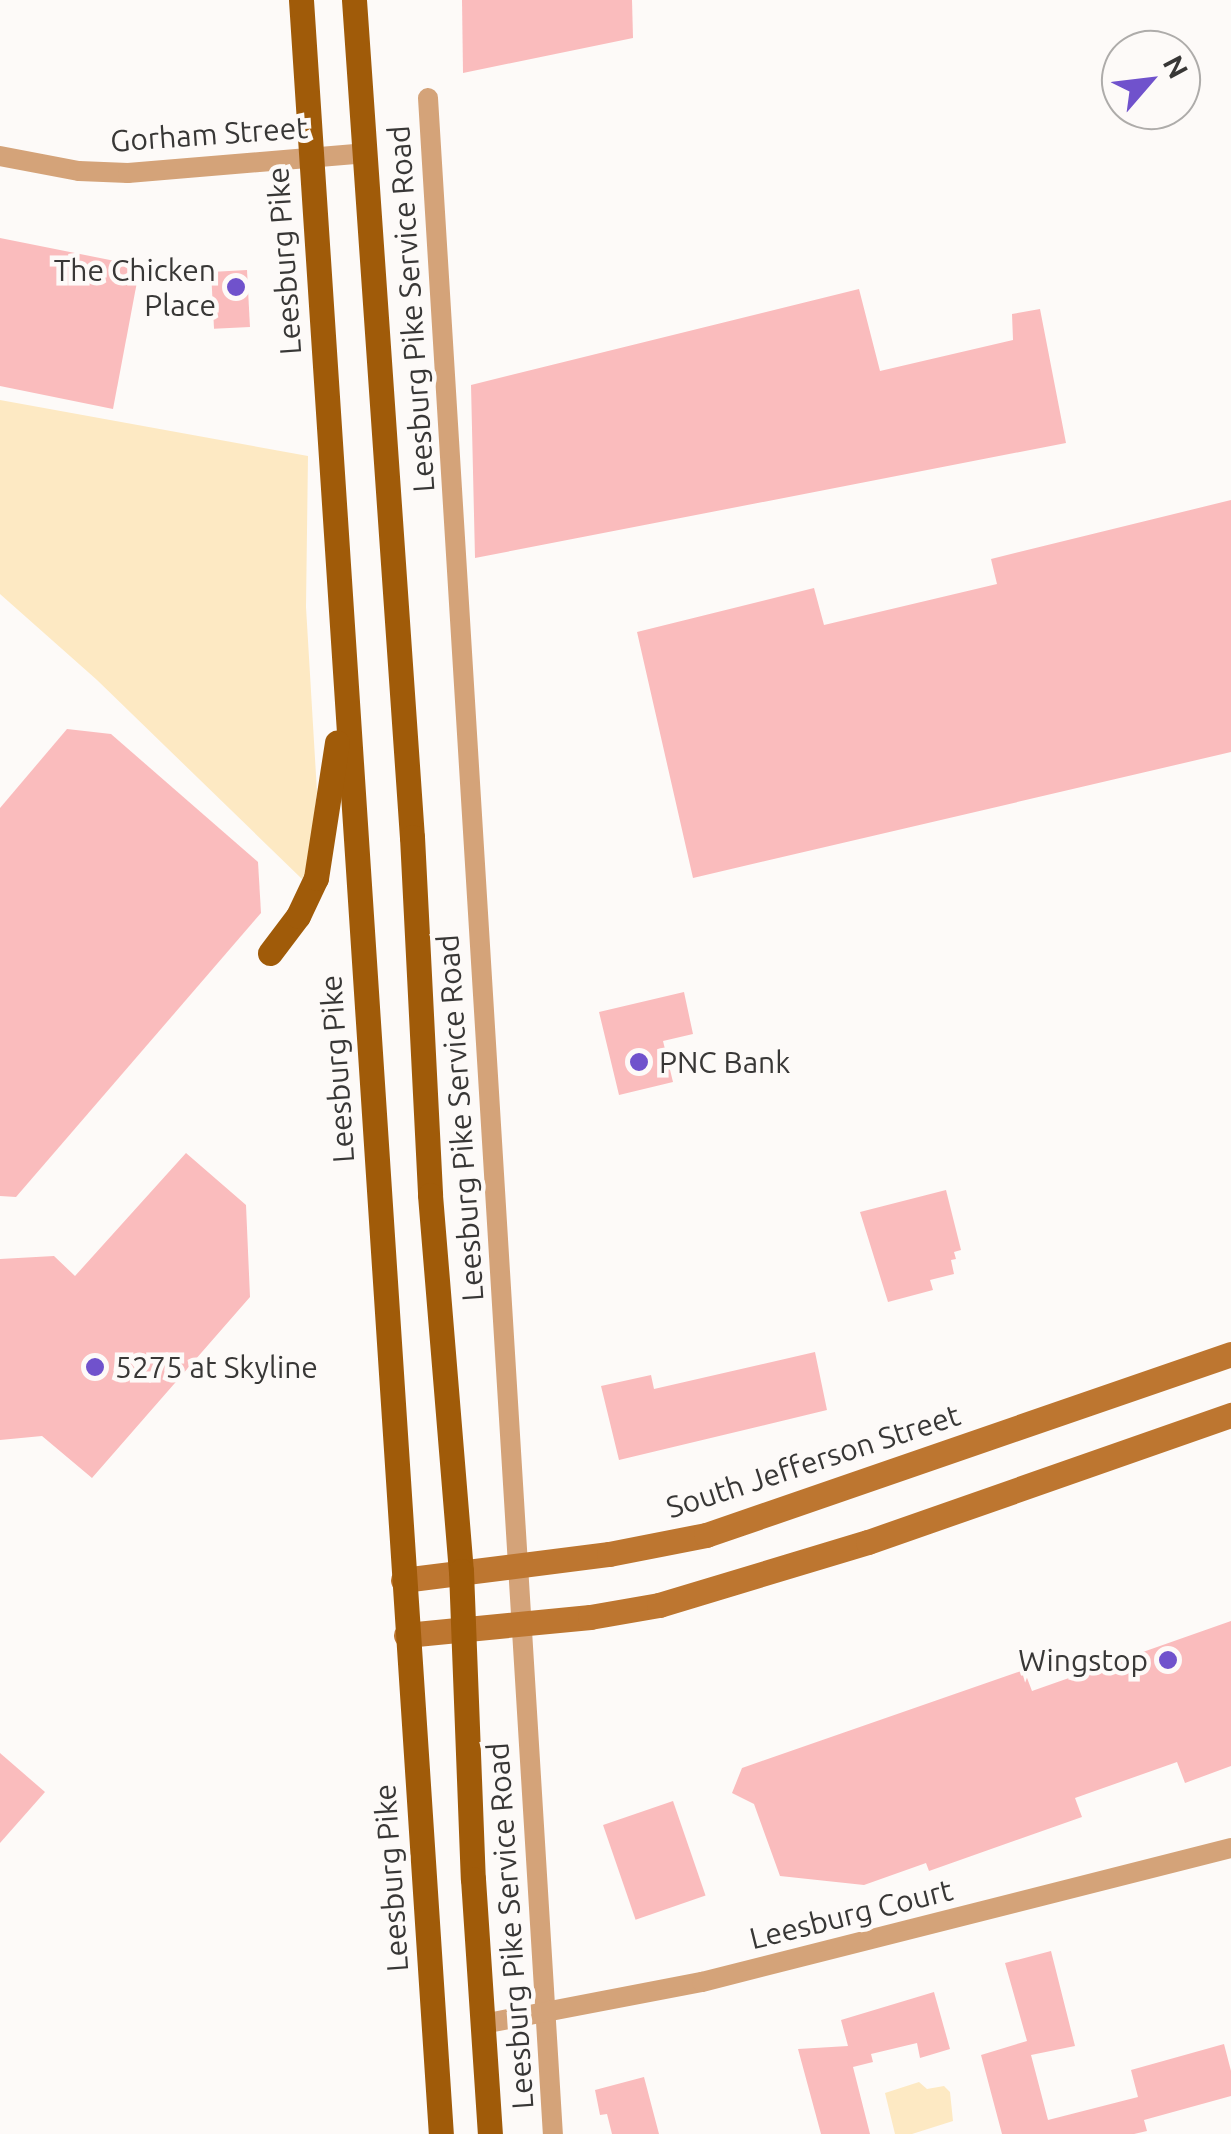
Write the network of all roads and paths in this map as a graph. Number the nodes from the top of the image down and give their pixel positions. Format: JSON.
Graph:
{"nodes":[{"id":1,"x":301,"y":0,"type":"edge"},
{"id":2,"x":354,"y":0,"type":"edge"},
{"id":3,"x":428,"y":98,"type":"dead end"},
{"id":4,"x":364,"y":153,"type":"junction"},
{"id":5,"x":0,"y":156,"type":"edge"},
{"id":6,"x":310,"y":156,"type":"junction"},
{"id":7,"x":345,"y":688,"type":"junction"},
{"id":8,"x":270,"y":953,"type":"dead end"},
{"id":9,"x":1231,"y":1354,"type":"edge"},
{"id":10,"x":1231,"y":1415,"type":"edge"},
{"id":11,"x":518,"y":1565,"type":"junction"},
{"id":12,"x":460,"y":1572,"type":"junction"},
{"id":13,"x":403,"y":1580,"type":"junction"},
{"id":14,"x":521,"y":1623,"type":"junction"},
{"id":15,"x":462,"y":1628,"type":"junction"},
{"id":16,"x":406,"y":1635,"type":"junction"},
{"id":17,"x":1231,"y":1848,"type":"edge"},
{"id":18,"x":545,"y":2015,"type":"junction"},
{"id":19,"x":482,"y":2024,"type":"junction"},
{"id":20,"x":442,"y":2134,"type":"edge"},
{"id":21,"x":490,"y":2134,"type":"edge"},
{"id":22,"x":553,"y":2134,"type":"edge"}],
"edges":[{"from":1,"to":6,"type":"main road","name":"Leesburg Pike"},
{"from":2,"to":4,"type":"main road"},
{"from":3,"to":11,"type":"street","name":"Leesburg Pike Service Road"},
{"from":4,"to":6,"type":"street","name":"Gorham Street"},
{"from":4,"to":12,"type":"main road"},
{"from":5,"to":6,"type":"street","name":"Gorham Street"},
{"from":6,"to":7,"type":"main road","name":"Leesburg Pike"},
{"from":7,"to":8,"type":"main road"},
{"from":7,"to":13,"type":"main road","name":"Leesburg Pike"},
{"from":9,"to":11,"type":"street","name":"South Jefferson Street"},
{"from":10,"to":14,"type":"street"},
{"from":11,"to":12,"type":"street","name":"South Jefferson Street"},
{"from":11,"to":14,"type":"street","name":"Leesburg Pike Service Road"},
{"from":12,"to":13,"type":"street","name":"South Jefferson Street"},
{"from":12,"to":15,"type":"main road"},
{"from":13,"to":16,"type":"main road","name":"Leesburg Pike"},
{"from":14,"to":15,"type":"street"},
{"from":14,"to":18,"type":"street","name":"Leesburg Pike Service Road"},
{"from":15,"to":16,"type":"street"},
{"from":15,"to":19,"type":"main road"},
{"from":16,"to":20,"type":"main road","name":"Leesburg Pike"},
{"from":17,"to":18,"type":"street","name":"Leesburg Court"},
{"from":18,"to":19,"type":"street","name":"Leesburg Court"},
{"from":18,"to":22,"type":"street","name":"Leesburg Pike Service Road"},
{"from":19,"to":21,"type":"main road"}]}
